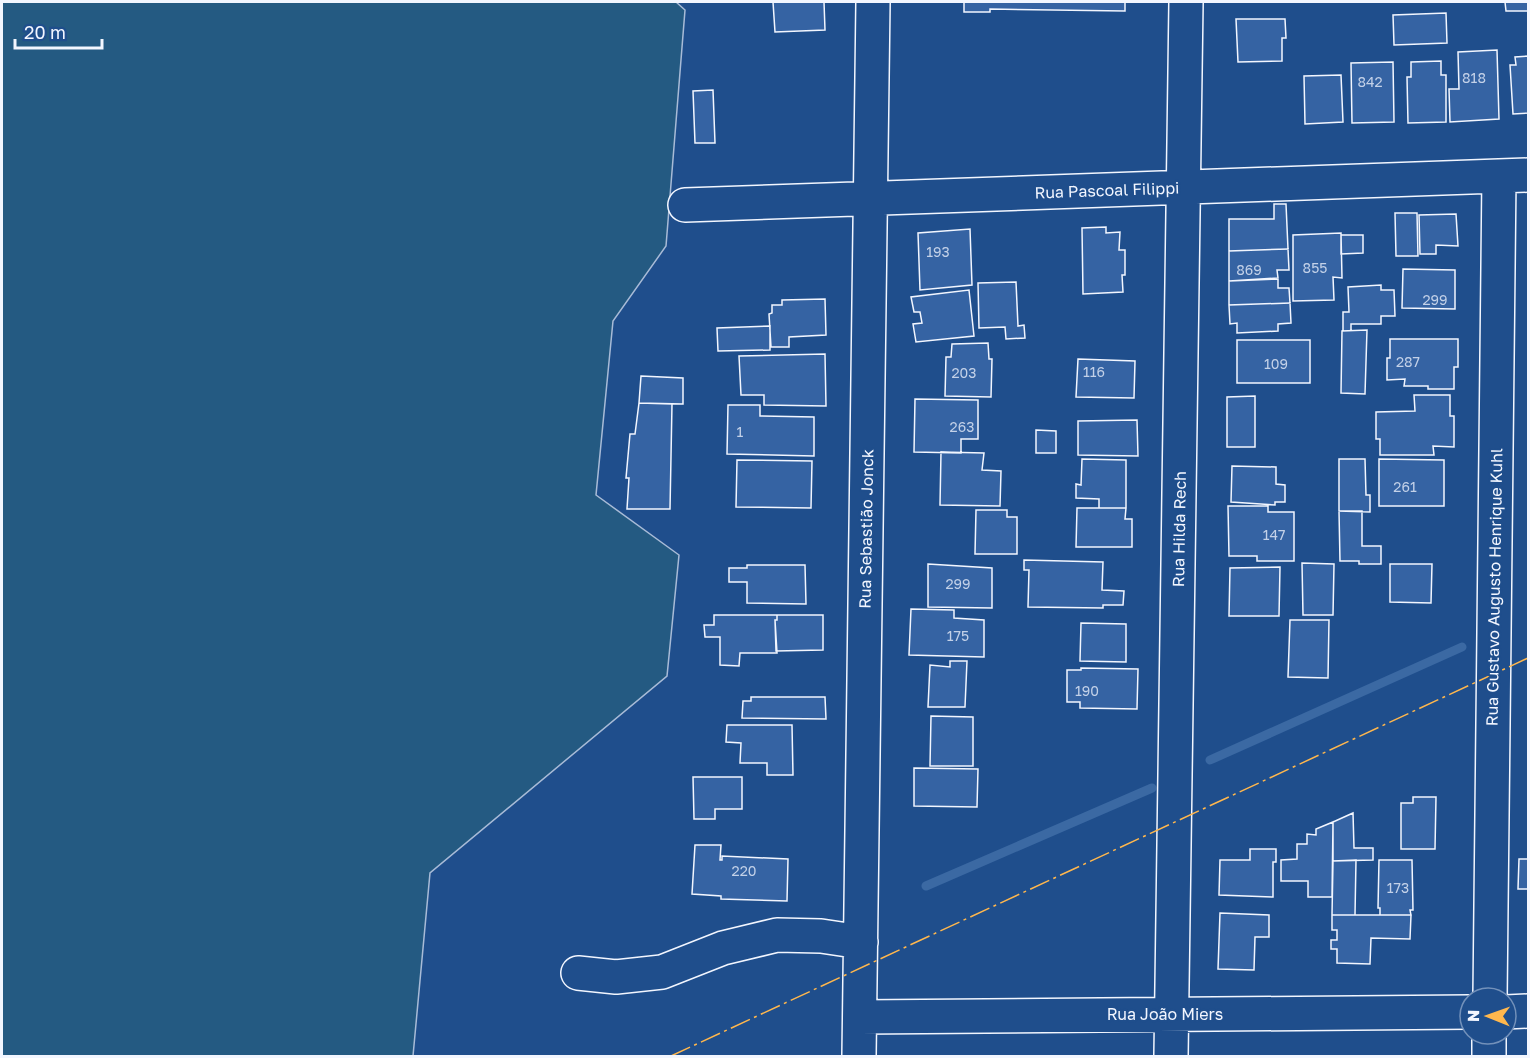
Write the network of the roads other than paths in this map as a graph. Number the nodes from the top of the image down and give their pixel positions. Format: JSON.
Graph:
{"nodes":[{"id":1,"x":873,"y":2,"type":"edge"},
{"id":2,"x":1186,"y":2,"type":"edge"},
{"id":3,"x":1514,"y":175,"type":"edge"},
{"id":4,"x":1185,"y":187,"type":"junction"},
{"id":5,"x":870,"y":198,"type":"junction"},
{"id":6,"x":685,"y":205,"type":"dead end"},
{"id":7,"x":861,"y":942,"type":"junction"},
{"id":8,"x":578,"y":973,"type":"dead end"},
{"id":9,"x":1490,"y":986,"type":"edge"},
{"id":10,"x":1458,"y":1012,"type":"edge"},
{"id":11,"x":1171,"y":1014,"type":"junction"},
{"id":12,"x":860,"y":1017,"type":"junction"},
{"id":13,"x":859,"y":1056,"type":"edge"},
{"id":14,"x":1171,"y":1056,"type":"edge"}],
"edges":[{"from":1,"to":5,"type":"street","name":"Rua Sebastião Jonck"},
{"from":2,"to":4,"type":"street","name":"Rua Hilda Rech"},
{"from":3,"to":4,"type":"street","name":"Rua Pascoal Filippi"},
{"from":3,"to":9,"type":"street","name":"Rua Gustavo Augusto Henrique Kuhl"},
{"from":4,"to":5,"type":"street","name":"Rua Pascoal Filippi"},
{"from":4,"to":11,"type":"street","name":"Rua Hilda Rech"},
{"from":5,"to":6,"type":"street","name":"Rua Pascoal Filippi"},
{"from":5,"to":7,"type":"street","name":"Rua Sebastião Jonck"},
{"from":7,"to":8,"type":"street"},
{"from":7,"to":12,"type":"street","name":"Rua Sebastião Jonck"},
{"from":10,"to":11,"type":"street","name":"Rua João Miers"},
{"from":11,"to":12,"type":"street","name":"Rua João Miers"},
{"from":11,"to":14,"type":"street","name":"Rua Hilda Rech"},
{"from":12,"to":13,"type":"street","name":"Rua Sebastião Jonck"}]}
